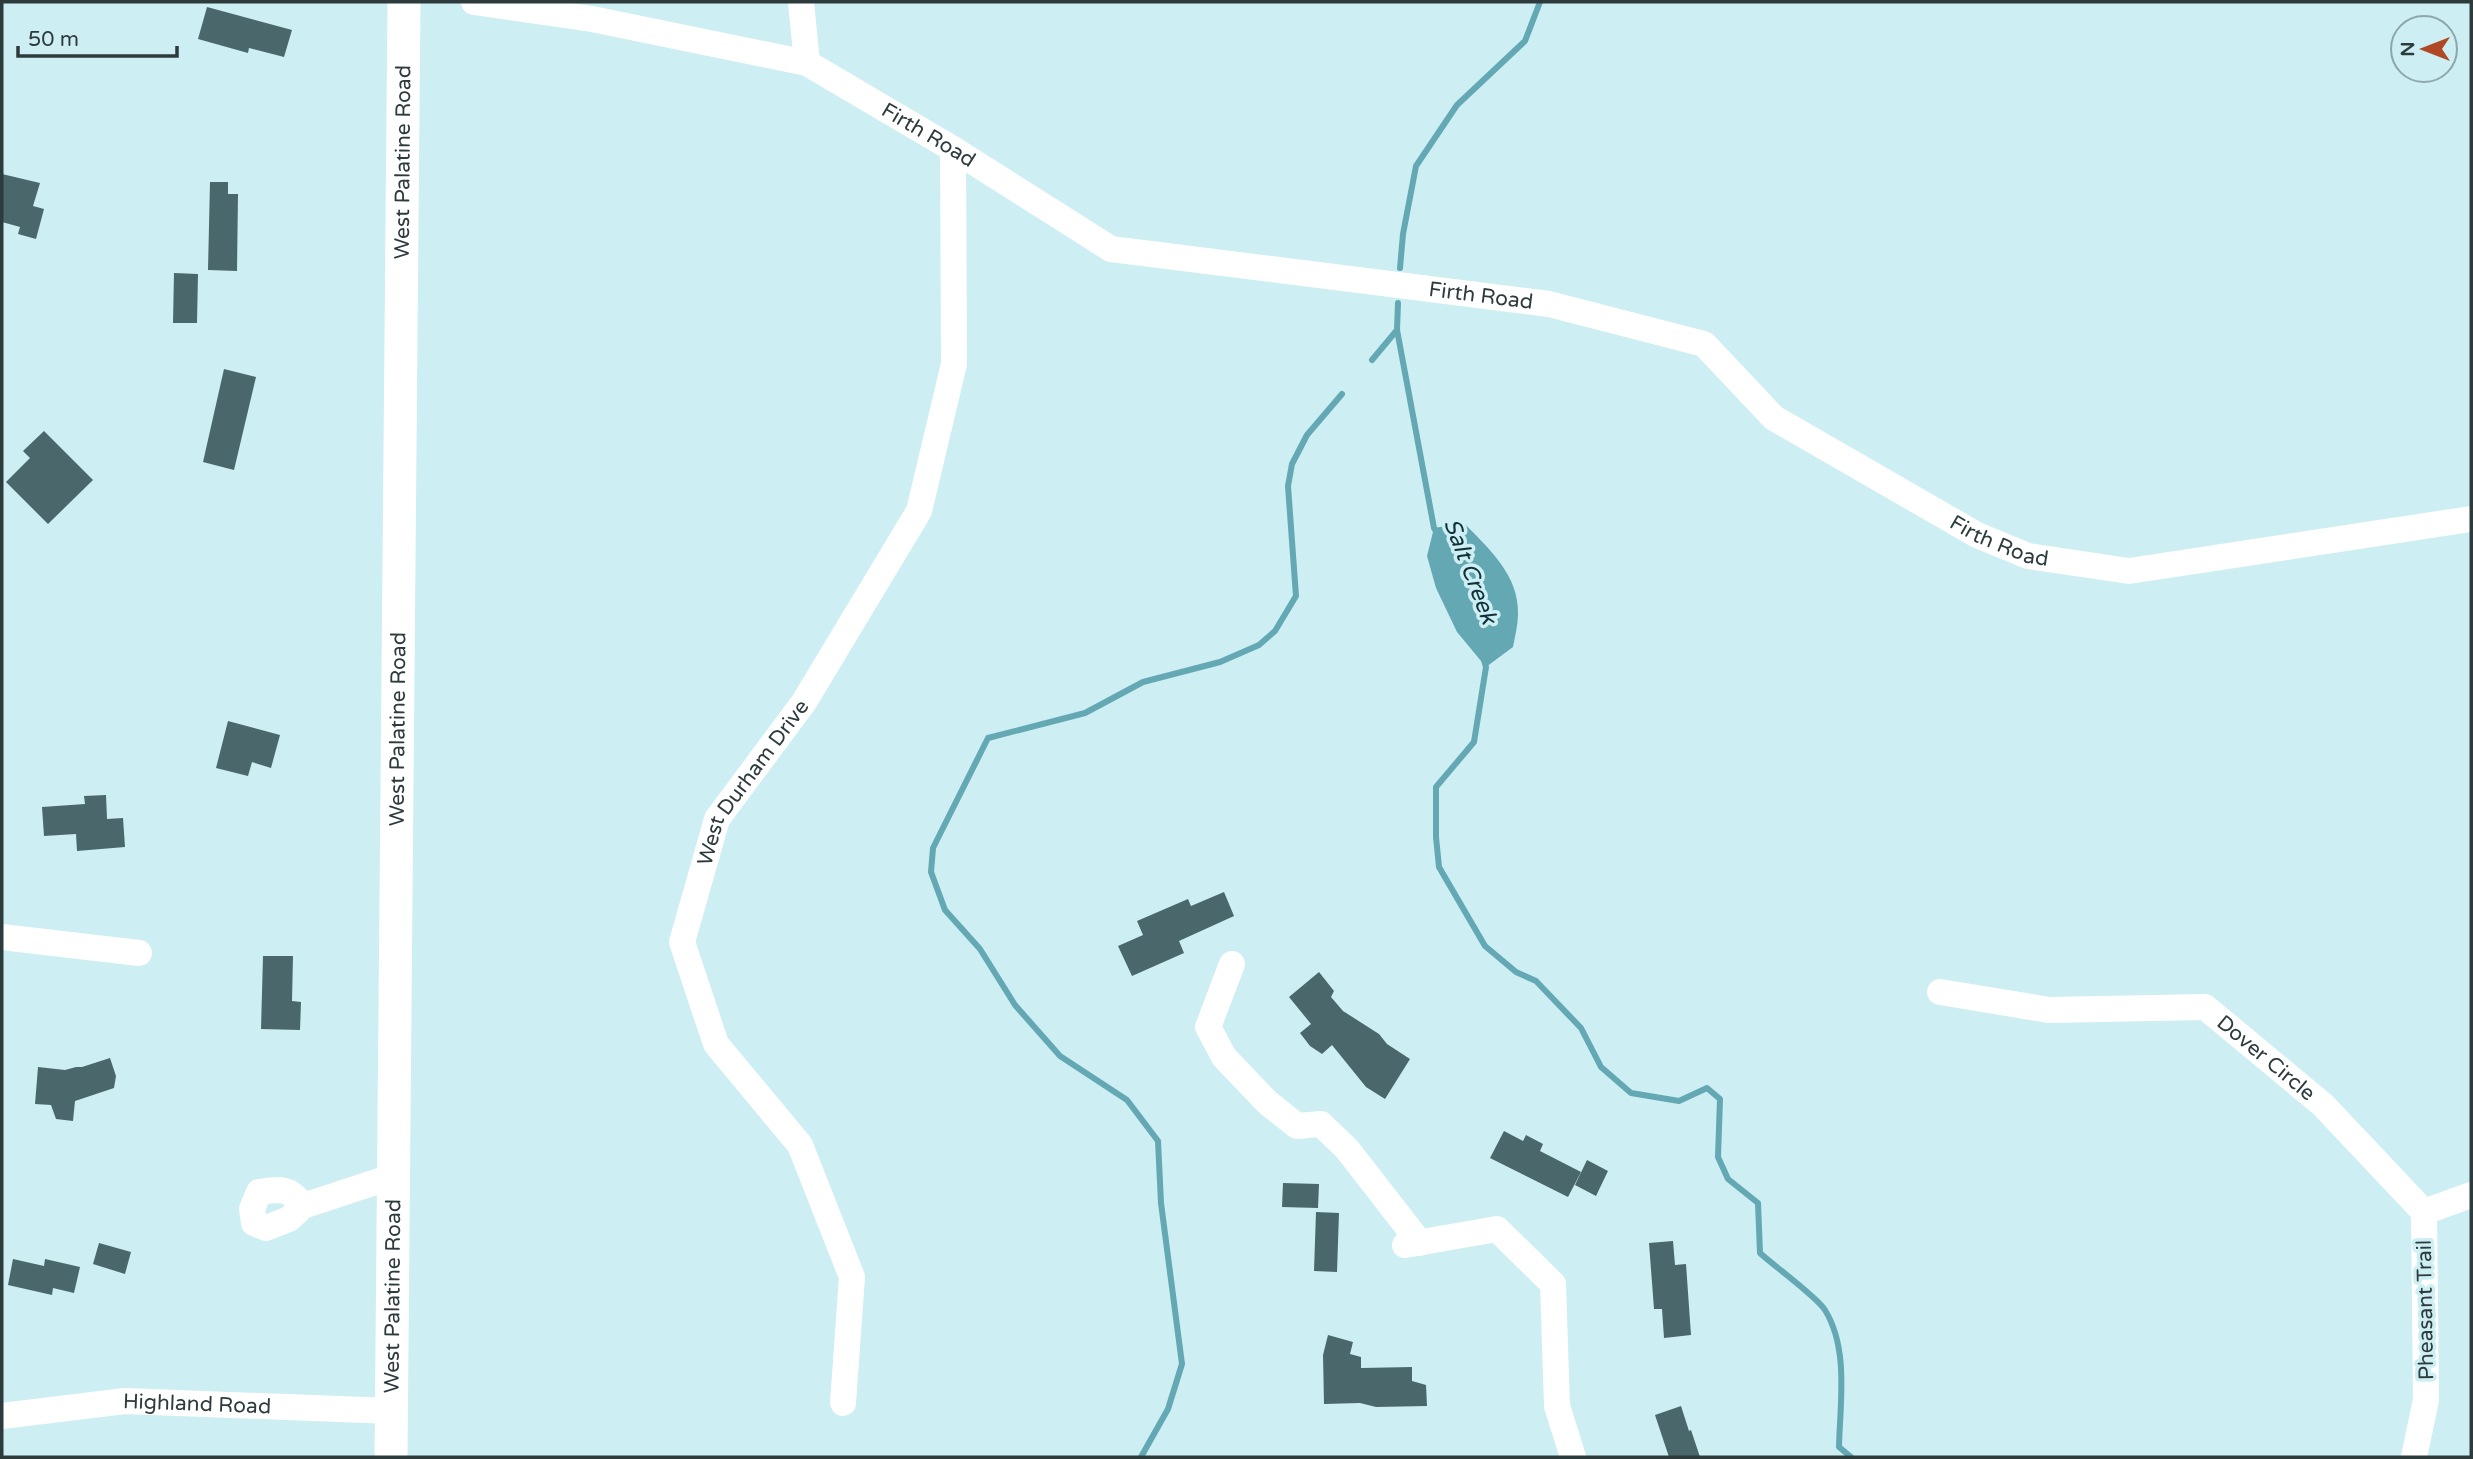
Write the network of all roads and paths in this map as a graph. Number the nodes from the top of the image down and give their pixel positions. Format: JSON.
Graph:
{"nodes":[{"id":1,"x":404,"y":2,"type":"edge"},
{"id":2,"x":474,"y":2,"type":"edge"},
{"id":3,"x":801,"y":2,"type":"edge"},
{"id":4,"x":807,"y":63,"type":"junction"},
{"id":5,"x":953,"y":149,"type":"junction"},
{"id":6,"x":2471,"y":519,"type":"edge"},
{"id":7,"x":2,"y":937,"type":"edge"},
{"id":8,"x":139,"y":953,"type":"dead end"},
{"id":9,"x":1231,"y":964,"type":"dead end"},
{"id":10,"x":1940,"y":992,"type":"dead end"},
{"id":11,"x":394,"y":1176,"type":"junction"},
{"id":12,"x":2471,"y":1195,"type":"edge"},
{"id":13,"x":303,"y":1206,"type":"dead end"},
{"id":14,"x":2424,"y":1212,"type":"junction"},
{"id":15,"x":843,"y":1402,"type":"dead end"},
{"id":16,"x":392,"y":1411,"type":"junction"},
{"id":17,"x":2,"y":1416,"type":"edge"},
{"id":18,"x":391,"y":1457,"type":"edge"},
{"id":19,"x":1573,"y":1457,"type":"edge"},
{"id":20,"x":2414,"y":1457,"type":"edge"}],
"edges":[{"from":1,"to":11,"type":"main road","name":"West Palatine Road"},
{"from":2,"to":4,"type":"street","name":"Firth Road"},
{"from":3,"to":4,"type":"street"},
{"from":4,"to":5,"type":"street","name":"Firth Road"},
{"from":5,"to":6,"type":"street","name":"Firth Road"},
{"from":5,"to":15,"type":"street","name":"West Durham Drive"},
{"from":7,"to":8,"type":"street"},
{"from":9,"to":19,"type":"street"},
{"from":10,"to":14,"type":"street","name":"Dover Circle"},
{"from":11,"to":13,"type":"street"},
{"from":11,"to":16,"type":"main road","name":"West Palatine Road"},
{"from":12,"to":14,"type":"street","name":"Pheasant Trail"},
{"from":14,"to":20,"type":"street","name":"Pheasant Trail"},
{"from":16,"to":17,"type":"street","name":"Highland Road"},
{"from":16,"to":18,"type":"main road","name":"West Palatine Road"}]}
